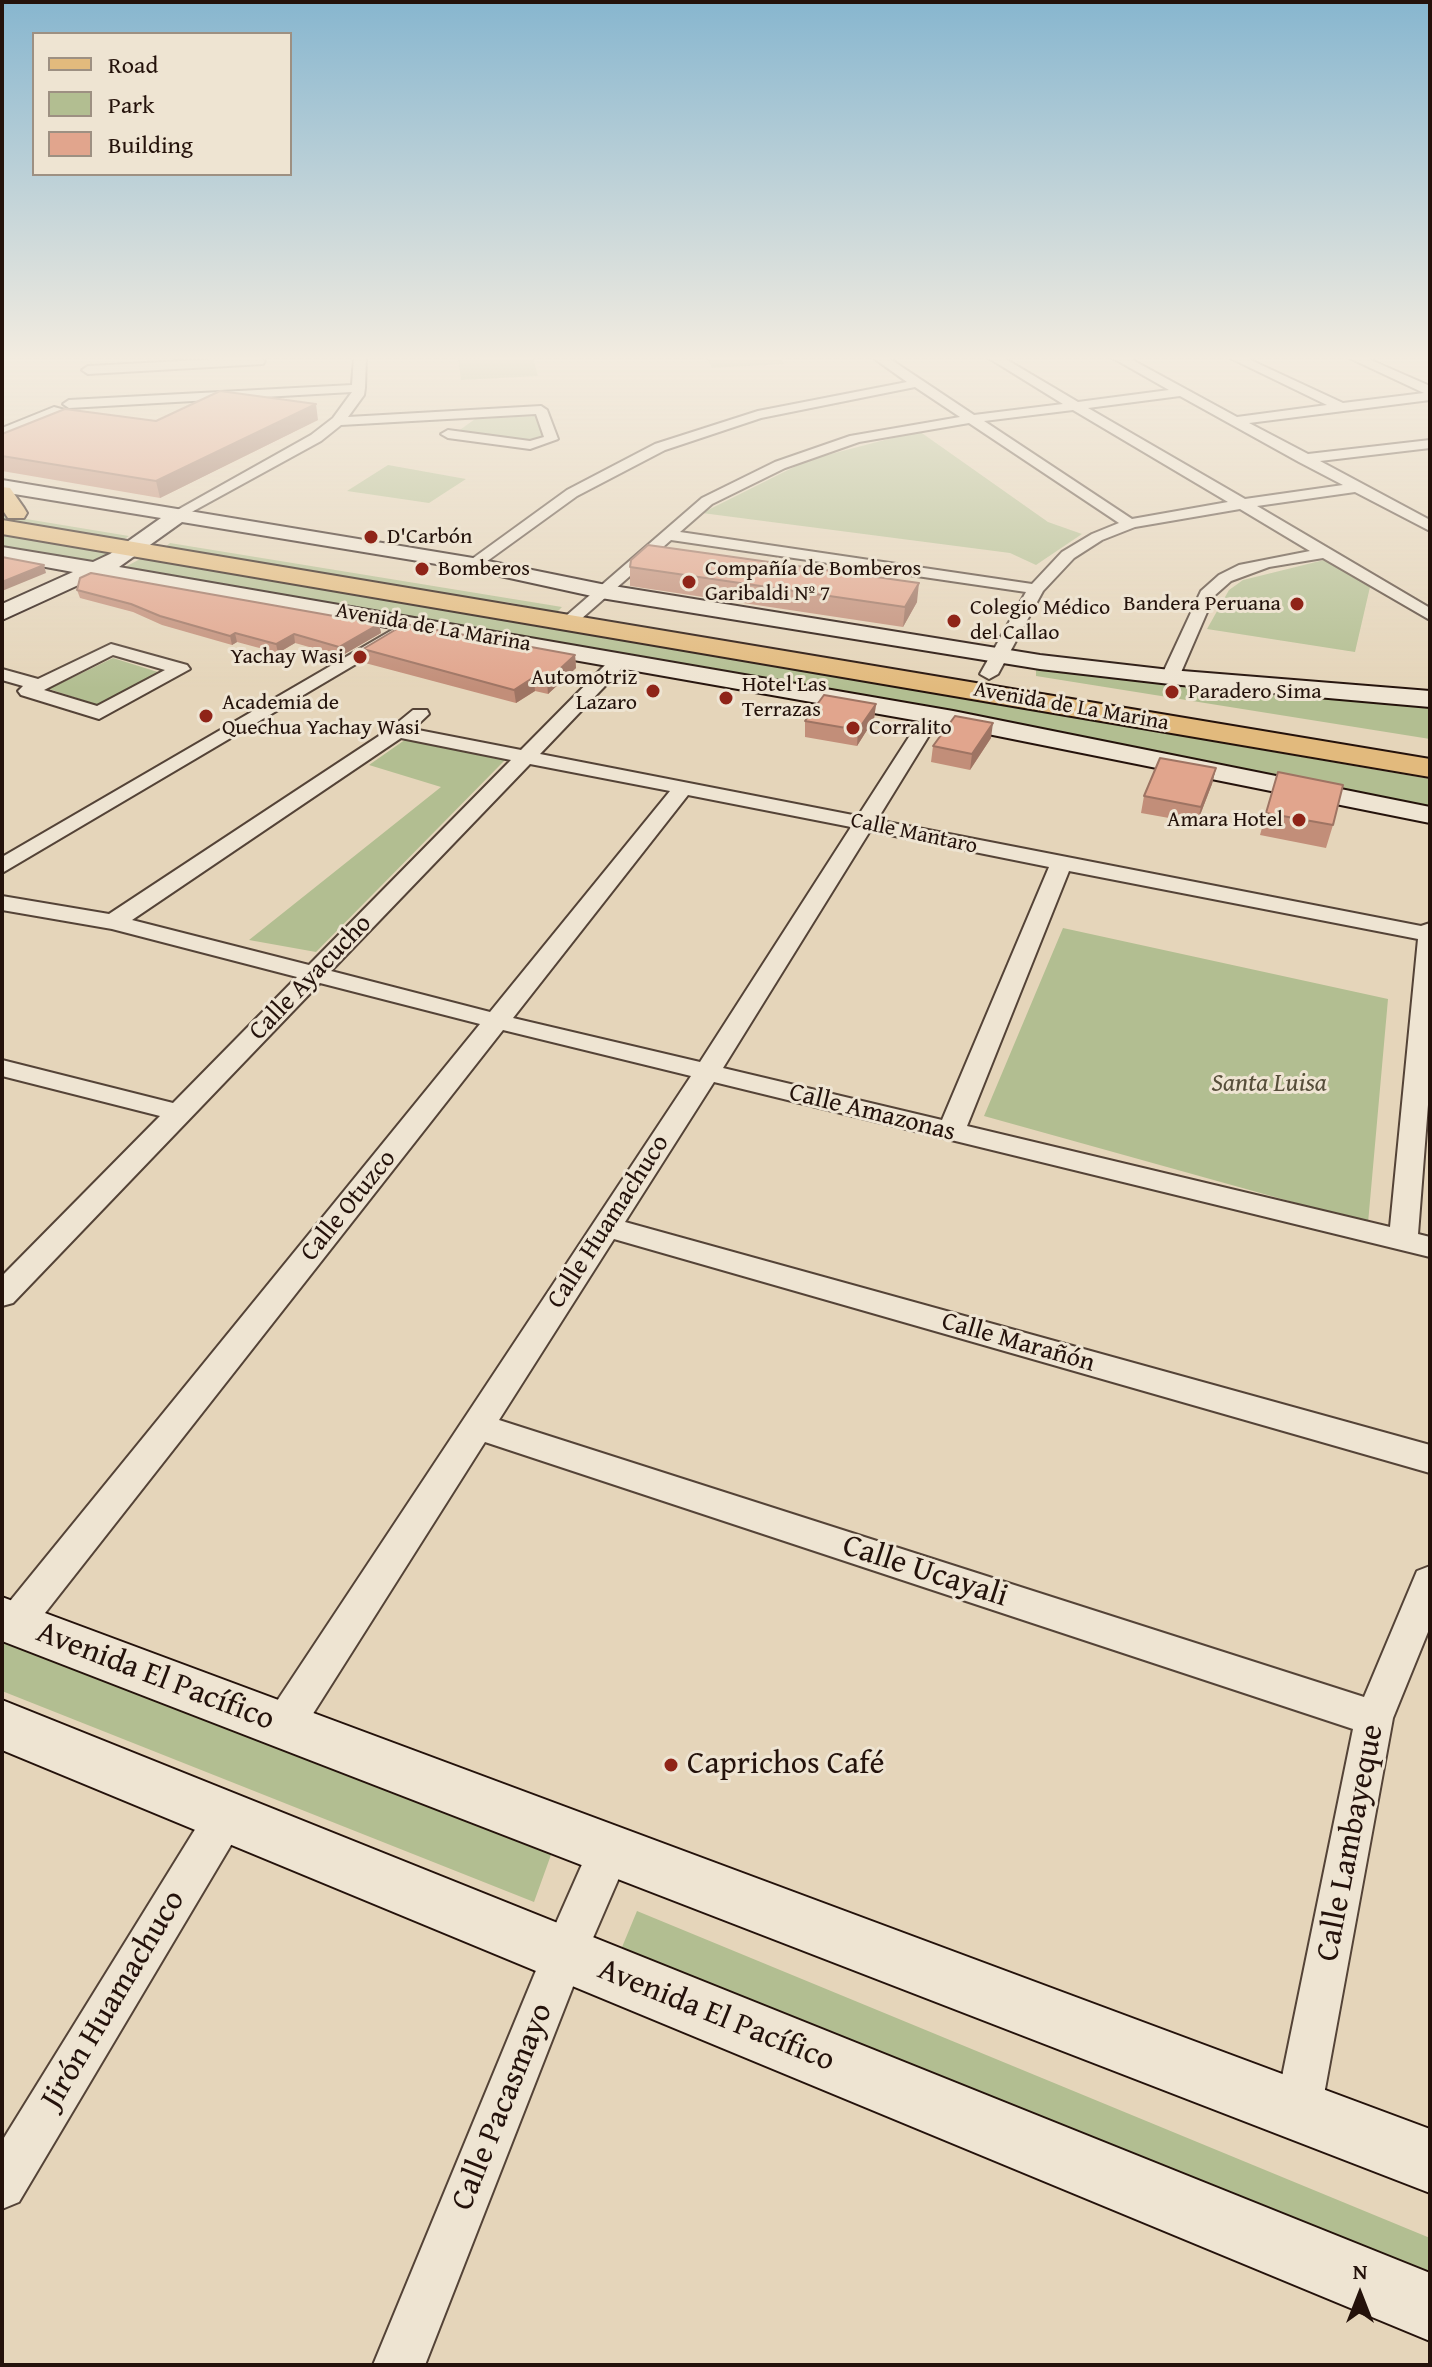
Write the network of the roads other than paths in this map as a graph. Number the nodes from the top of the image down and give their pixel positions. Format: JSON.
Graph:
{"nodes":[{"id":1,"x":264,"y":467,"type":"edge"},
{"id":2,"x":621,"y":467,"type":"edge"},
{"id":3,"x":775,"y":467,"type":"edge"},
{"id":4,"x":1043,"y":467,"type":"edge"},
{"id":5,"x":1183,"y":467,"type":"edge"},
{"id":6,"x":1320,"y":467,"type":"edge"},
{"id":7,"x":2,"y":486,"type":"edge"},
{"id":8,"x":1357,"y":487,"type":"junction"},
{"id":9,"x":2,"y":493,"type":"edge"},
{"id":10,"x":1244,"y":503,"type":"junction"},
{"id":11,"x":177,"y":516,"type":"junction"},
{"id":12,"x":7,"y":517,"type":"edge"},
{"id":13,"x":1130,"y":524,"type":"junction"},
{"id":14,"x":1430,"y":526,"type":"edge"},
{"id":15,"x":667,"y":535,"type":"junction"},
{"id":16,"x":144,"y":543,"type":"junction"},
{"id":17,"x":2,"y":553,"type":"edge"},
{"id":18,"x":1327,"y":553,"type":"junction"},
{"id":19,"x":473,"y":564,"type":"junction"},
{"id":20,"x":98,"y":570,"type":"junction"},
{"id":21,"x":1036,"y":589,"type":"junction"},
{"id":22,"x":584,"y":606,"type":"junction"},
{"id":23,"x":2,"y":613,"type":"edge"},
{"id":24,"x":1430,"y":615,"type":"edge"},
{"id":25,"x":410,"y":624,"type":"junction"},
{"id":26,"x":619,"y":661,"type":"junction"},
{"id":27,"x":994,"y":664,"type":"junction"},
{"id":28,"x":2,"y":674,"type":"edge"},
{"id":29,"x":1170,"y":677,"type":"junction"},
{"id":30,"x":40,"y":685,"type":"junction"},
{"id":31,"x":1430,"y":699,"type":"edge"},
{"id":32,"x":420,"y":714,"type":"dead end"},
{"id":33,"x":932,"y":716,"type":"junction"},
{"id":34,"x":398,"y":732,"type":"junction"},
{"id":35,"x":1430,"y":746,"type":"edge"},
{"id":36,"x":528,"y":757,"type":"junction"},
{"id":37,"x":1430,"y":768,"type":"edge"},
{"id":38,"x":683,"y":788,"type":"junction"},
{"id":39,"x":1430,"y":815,"type":"edge"},
{"id":40,"x":865,"y":823,"type":"junction"},
{"id":41,"x":1061,"y":864,"type":"junction"},
{"id":42,"x":2,"y":866,"type":"edge"},
{"id":43,"x":2,"y":903,"type":"edge"},
{"id":44,"x":113,"y":922,"type":"junction"},
{"id":45,"x":1430,"y":933,"type":"edge"},
{"id":46,"x":315,"y":973,"type":"junction"},
{"id":47,"x":496,"y":1021,"type":"junction"},
{"id":48,"x":1425,"y":1052,"type":"edge"},
{"id":49,"x":2,"y":1068,"type":"edge"},
{"id":50,"x":707,"y":1072,"type":"junction"},
{"id":51,"x":180,"y":1113,"type":"junction"},
{"id":52,"x":951,"y":1132,"type":"junction"},
{"id":53,"x":606,"y":1227,"type":"junction"},
{"id":54,"x":1403,"y":1240,"type":"junction"},
{"id":55,"x":1430,"y":1247,"type":"edge"},
{"id":56,"x":2,"y":1295,"type":"edge"},
{"id":57,"x":476,"y":1426,"type":"junction"},
{"id":58,"x":1430,"y":1459,"type":"edge"},
{"id":59,"x":1430,"y":1582,"type":"edge"},
{"id":60,"x":8,"y":1621,"type":"edge"},
{"id":61,"x":1374,"y":1718,"type":"junction"},
{"id":62,"x":2,"y":1725,"type":"edge"},
{"id":63,"x":283,"y":1726,"type":"junction"},
{"id":64,"x":226,"y":1816,"type":"junction"},
{"id":65,"x":610,"y":1850,"type":"junction"},
{"id":66,"x":564,"y":1954,"type":"junction"},
{"id":67,"x":1298,"y":2111,"type":"junction"},
{"id":68,"x":1430,"y":2161,"type":"edge"},
{"id":69,"x":2,"y":2185,"type":"edge"},
{"id":70,"x":1430,"y":2307,"type":"edge"},
{"id":71,"x":399,"y":2365,"type":"edge"}],
"edges":[{"from":1,"to":11,"type":"street"},
{"from":2,"to":19,"type":"street"},
{"from":3,"to":15,"type":"street"},
{"from":4,"to":13,"type":"street"},
{"from":5,"to":10,"type":"street"},
{"from":6,"to":8,"type":"street"},
{"from":7,"to":11,"type":"main road","name":"Avenida de La Marina"},
{"from":8,"to":10,"type":"street"},
{"from":8,"to":14,"type":"street"},
{"from":9,"to":12,"type":"main road"},
{"from":10,"to":13,"type":"street"},
{"from":10,"to":18,"type":"street"},
{"from":11,"to":16,"type":"main road"},
{"from":11,"to":19,"type":"main road","name":"Avenida de La Marina"},
{"from":12,"to":16,"type":"main road","name":"Avenida de La Marina"},
{"from":13,"to":21,"type":"street"},
{"from":15,"to":21,"type":"street"},
{"from":15,"to":22,"type":"street"},
{"from":16,"to":20,"type":"main road"},
{"from":16,"to":22,"type":"main road","name":"Avenida de La Marina"},
{"from":17,"to":20,"type":"main road","name":"Avenida de La Marina"},
{"from":18,"to":24,"type":"street"},
{"from":18,"to":29,"type":"street"},
{"from":19,"to":22,"type":"main road","name":"Avenida de La Marina"},
{"from":20,"to":23,"type":"main road"},
{"from":20,"to":25,"type":"main road","name":"Avenida de La Marina"},
{"from":21,"to":27,"type":"street"},
{"from":22,"to":27,"type":"main road","name":"Avenida de La Marina"},
{"from":22,"to":37,"type":"main road","name":"Avenida de La Marina"},
{"from":25,"to":26,"type":"main road","name":"Avenida de La Marina"},
{"from":25,"to":42,"type":"street"},
{"from":26,"to":33,"type":"main road","name":"Avenida de La Marina"},
{"from":26,"to":36,"type":"street","name":"Calle Ayacucho"},
{"from":27,"to":29,"type":"main road","name":"Avenida de La Marina"},
{"from":27,"to":35,"type":"main road","name":"Avenida de La Marina"},
{"from":28,"to":30,"type":"street"},
{"from":29,"to":31,"type":"main road","name":"Avenida de La Marina"},
{"from":30,"to":30,"type":"street"},
{"from":32,"to":34,"type":"street"},
{"from":33,"to":39,"type":"main road","name":"Avenida de La Marina"},
{"from":33,"to":40,"type":"street","name":"Calle Huamachuco"},
{"from":34,"to":36,"type":"street","name":"Calle Mantaro"},
{"from":34,"to":44,"type":"street"},
{"from":36,"to":38,"type":"street","name":"Calle Mantaro"},
{"from":36,"to":46,"type":"street","name":"Calle Ayacucho"},
{"from":38,"to":40,"type":"street","name":"Calle Mantaro"},
{"from":38,"to":47,"type":"street","name":"Calle Otuzco"},
{"from":40,"to":41,"type":"street","name":"Calle Mantaro"},
{"from":40,"to":50,"type":"street","name":"Calle Huamachuco"},
{"from":41,"to":45,"type":"street","name":"Calle Mantaro"},
{"from":41,"to":52,"type":"street"},
{"from":43,"to":44,"type":"street","name":"Calle Amazonas"},
{"from":44,"to":46,"type":"street","name":"Calle Amazonas"},
{"from":45,"to":48,"type":"street"},
{"from":46,"to":47,"type":"street","name":"Calle Amazonas"},
{"from":46,"to":51,"type":"street","name":"Calle Ayacucho"},
{"from":47,"to":50,"type":"street","name":"Calle Amazonas"},
{"from":47,"to":60,"type":"street","name":"Calle Otuzco"},
{"from":48,"to":54,"type":"street"},
{"from":49,"to":51,"type":"street"},
{"from":50,"to":52,"type":"street","name":"Calle Amazonas"},
{"from":50,"to":53,"type":"street","name":"Calle Huamachuco"},
{"from":51,"to":56,"type":"street","name":"Calle Ayacucho"},
{"from":52,"to":54,"type":"street","name":"Calle Amazonas"},
{"from":53,"to":57,"type":"street","name":"Calle Huamachuco"},
{"from":53,"to":58,"type":"street","name":"Calle Marañón"},
{"from":54,"to":55,"type":"street","name":"Calle Amazonas"},
{"from":57,"to":61,"type":"street","name":"Calle Ucayali"},
{"from":57,"to":63,"type":"street","name":"Calle Huamachuco"},
{"from":59,"to":61,"type":"street","name":"Calle Lambayeque"},
{"from":60,"to":63,"type":"main road","name":"Avenida El Pacífico"},
{"from":61,"to":67,"type":"street","name":"Calle Lambayeque"},
{"from":62,"to":64,"type":"main road","name":"Avenida El Pacífico"},
{"from":63,"to":65,"type":"main road","name":"Avenida El Pacífico"},
{"from":64,"to":66,"type":"main road","name":"Avenida El Pacífico"},
{"from":64,"to":69,"type":"street","name":"Jirón Huamachuco"},
{"from":65,"to":66,"type":"street","name":"Calle Pacasmayo"},
{"from":65,"to":67,"type":"main road","name":"Avenida El Pacífico"},
{"from":66,"to":70,"type":"main road","name":"Avenida El Pacífico"},
{"from":66,"to":71,"type":"street","name":"Calle Pacasmayo"},
{"from":67,"to":68,"type":"main road","name":"Avenida El Pacífico"}]}
